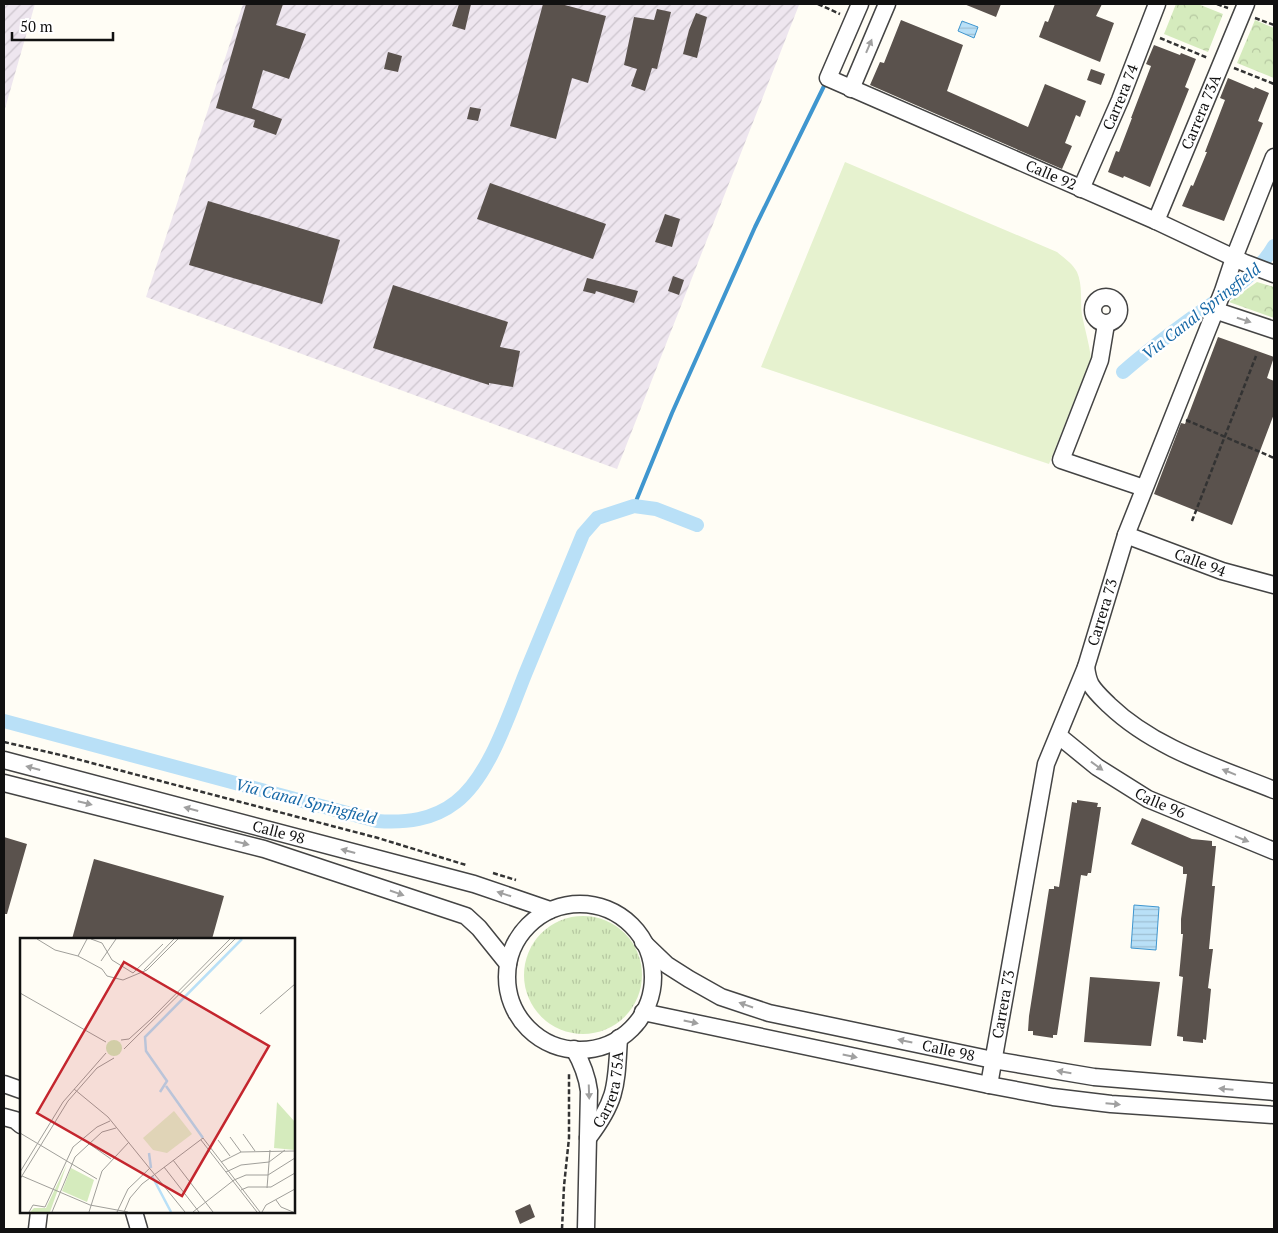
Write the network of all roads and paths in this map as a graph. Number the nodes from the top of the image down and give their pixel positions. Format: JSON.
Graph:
{"nodes":[{"id":1,"x":818,"y":4,"type":"edge"},
{"id":2,"x":887,"y":4,"type":"edge"},
{"id":3,"x":1157,"y":4,"type":"edge"},
{"id":4,"x":1246,"y":4,"type":"edge"},
{"id":5,"x":856,"y":11,"type":"edge"},
{"id":6,"x":851,"y":89,"type":"junction"},
{"id":7,"x":1274,"y":157,"type":"edge"},
{"id":8,"x":1081,"y":189,"type":"junction"},
{"id":9,"x":1156,"y":221,"type":"junction"},
{"id":10,"x":1240,"y":260,"type":"junction"},
{"id":11,"x":1274,"y":274,"type":"edge"},
{"id":12,"x":1218,"y":302,"type":"junction"},
{"id":13,"x":1106,"y":324,"type":"dead end"},
{"id":14,"x":1274,"y":330,"type":"edge"},
{"id":15,"x":1256,"y":356,"type":"dead end"},
{"id":16,"x":1186,"y":420,"type":"dead end"},
{"id":17,"x":1225,"y":436,"type":"junction"},
{"id":18,"x":1274,"y":458,"type":"edge"},
{"id":19,"x":1144,"y":488,"type":"junction"},
{"id":20,"x":1192,"y":521,"type":"dead end"},
{"id":21,"x":1126,"y":535,"type":"junction"},
{"id":22,"x":1274,"y":585,"type":"edge"},
{"id":23,"x":1086,"y":667,"type":"junction"},
{"id":24,"x":1058,"y":736,"type":"junction"},
{"id":25,"x":4,"y":742,"type":"edge"},
{"id":26,"x":4,"y":760,"type":"edge"},
{"id":27,"x":4,"y":783,"type":"edge"},
{"id":28,"x":1274,"y":790,"type":"edge"},
{"id":29,"x":1274,"y":852,"type":"edge"},
{"id":30,"x":470,"y":866,"type":"dead end"},
{"id":31,"x":488,"y":872,"type":"dead end"},
{"id":32,"x":516,"y":880,"type":"dead end"},
{"id":33,"x":550,"y":910,"type":"junction"},
{"id":34,"x":644,"y":942,"type":"junction"},
{"id":35,"x":508,"y":964,"type":"junction"},
{"id":36,"x":644,"y":1012,"type":"junction"},
{"id":37,"x":619,"y":1038,"type":"junction"},
{"id":38,"x":574,"y":1049,"type":"junction"},
{"id":39,"x":993,"y":1060,"type":"junction"},
{"id":40,"x":4,"y":1084,"type":"edge"},
{"id":41,"x":989,"y":1085,"type":"junction"},
{"id":42,"x":20,"y":1090,"type":"edge"},
{"id":43,"x":1274,"y":1092,"type":"edge"},
{"id":44,"x":1274,"y":1115,"type":"edge"},
{"id":45,"x":4,"y":1117,"type":"edge"},
{"id":46,"x":20,"y":1124,"type":"edge"},
{"id":47,"x":588,"y":1138,"type":"junction"},
{"id":48,"x":39,"y":1213,"type":"edge"},
{"id":49,"x":134,"y":1213,"type":"edge"},
{"id":50,"x":37,"y":1229,"type":"edge"},
{"id":51,"x":139,"y":1229,"type":"edge"},
{"id":52,"x":562,"y":1229,"type":"edge"},
{"id":53,"x":586,"y":1229,"type":"edge"}],
"edges":[{"from":1,"to":5,"type":"path"},
{"from":6,"to":2,"type":"street","one_way":true},
{"from":3,"to":8,"type":"street","name":"Carrera 74"},
{"from":4,"to":9,"type":"street","name":"Carrera 73A"},
{"from":5,"to":6,"type":"street","name":"Calle 92"},
{"from":6,"to":8,"type":"street","name":"Calle 92"},
{"from":7,"to":10,"type":"street","name":"Carrera 73"},
{"from":8,"to":9,"type":"street","name":"Calle 92"},
{"from":9,"to":10,"type":"street","name":"Calle 92"},
{"from":10,"to":11,"type":"street","name":"Calle 92"},
{"from":10,"to":12,"type":"street","name":"Carrera 73"},
{"from":12,"to":14,"type":"street","one_way":true},
{"from":12,"to":19,"type":"street","name":"Carrera 73"},
{"from":13,"to":19,"type":"street"},
{"from":15,"to":17,"type":"path"},
{"from":16,"to":17,"type":"path"},
{"from":17,"to":18,"type":"path"},
{"from":17,"to":20,"type":"path"},
{"from":19,"to":21,"type":"street","name":"Carrera 73"},
{"from":21,"to":22,"type":"street","name":"Calle 94"},
{"from":21,"to":23,"type":"street","name":"Carrera 73"},
{"from":23,"to":24,"type":"street","name":"Carrera 73"},
{"from":28,"to":23,"type":"street","one_way":true},
{"from":24,"to":29,"type":"street","name":"Calle 96","one_way":true},
{"from":24,"to":39,"type":"street","name":"Carrera 73"},
{"from":25,"to":30,"type":"path"},
{"from":33,"to":26,"type":"street","name":"Calle 98","one_way":true},
{"from":27,"to":35,"type":"street","name":"Calle 98","one_way":true},
{"from":31,"to":32,"type":"path"},
{"from":33,"to":34,"type":"street"},
{"from":33,"to":35,"type":"street"},
{"from":34,"to":36,"type":"street"},
{"from":39,"to":34,"type":"street","name":"Calle 98","one_way":true},
{"from":35,"to":38,"type":"street"},
{"from":36,"to":37,"type":"street"},
{"from":36,"to":41,"type":"street","name":"Calle 98","one_way":true},
{"from":37,"to":38,"type":"street"},
{"from":37,"to":47,"type":"street","name":"Carrera 75A"},
{"from":38,"to":47,"type":"street","name":"Carrera 75A","one_way":true},
{"from":38,"to":52,"type":"path"},
{"from":39,"to":41,"type":"street","name":"Carrera 73"},
{"from":43,"to":39,"type":"street","name":"Calle 98","one_way":true},
{"from":40,"to":42,"type":"street"},
{"from":41,"to":44,"type":"street","name":"Calle 98","one_way":true},
{"from":45,"to":46,"type":"street"},
{"from":47,"to":53,"type":"street","name":"Carrera 75A"},
{"from":48,"to":50,"type":"street"},
{"from":49,"to":51,"type":"street"}]}
